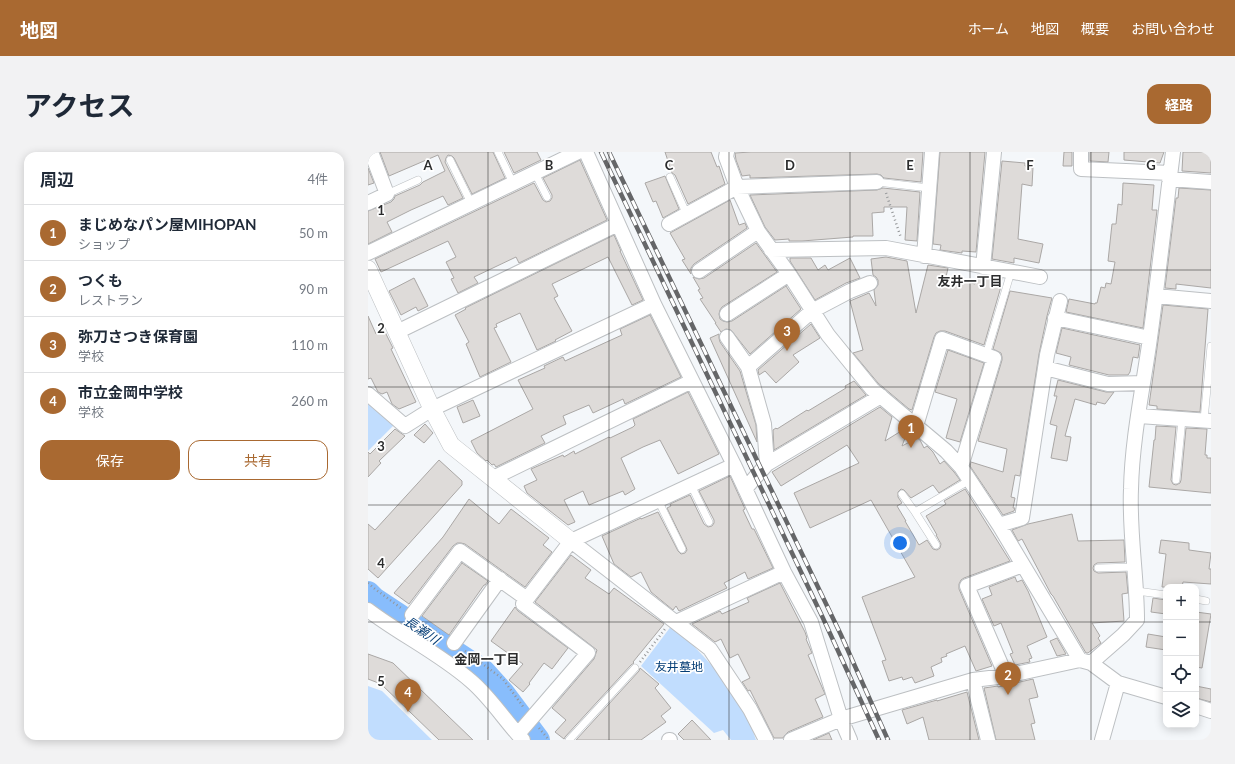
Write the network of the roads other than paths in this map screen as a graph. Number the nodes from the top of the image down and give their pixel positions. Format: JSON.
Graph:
{"nodes":[{"id":1,"x":371,"y":152,"type":"edge"},
{"id":2,"x":498,"y":152,"type":"edge"},
{"id":3,"x":578,"y":152,"type":"edge"},
{"id":4,"x":586,"y":152,"type":"edge"},
{"id":5,"x":727,"y":152,"type":"edge"},
{"id":6,"x":932,"y":152,"type":"edge"},
{"id":7,"x":994,"y":152,"type":"edge"},
{"id":8,"x":1081,"y":152,"type":"edge"},
{"id":9,"x":1173,"y":152,"type":"edge"},
{"id":10,"x":450,"y":160,"type":"dead end"},
{"id":11,"x":535,"y":173,"type":"junction"},
{"id":12,"x":1170,"y":176,"type":"junction"},
{"id":13,"x":670,"y":177,"type":"dead end"},
{"id":14,"x":418,"y":180,"type":"dead end"},
{"id":15,"x":877,"y":182,"type":"joint"},
{"id":16,"x":1211,"y":182,"type":"edge"},
{"id":17,"x":513,"y":183,"type":"junction"},
{"id":18,"x":737,"y":188,"type":"junction"},
{"id":19,"x":929,"y":188,"type":"junction"},
{"id":20,"x":387,"y":194,"type":"junction"},
{"id":21,"x":547,"y":197,"type":"dead end"},
{"id":22,"x":368,"y":203,"type":"edge"},
{"id":23,"x":471,"y":203,"type":"junction"},
{"id":24,"x":687,"y":215,"type":"junction"},
{"id":25,"x":618,"y":224,"type":"junction"},
{"id":26,"x":669,"y":224,"type":"dead end"},
{"id":27,"x":758,"y":231,"type":"junction"},
{"id":28,"x":771,"y":250,"type":"junction"},
{"id":29,"x":368,"y":253,"type":"edge"},
{"id":30,"x":924,"y":256,"type":"junction"},
{"id":31,"x":983,"y":266,"type":"junction"},
{"id":32,"x":368,"y":269,"type":"edge"},
{"id":33,"x":699,"y":271,"type":"dead end"},
{"id":34,"x":1011,"y":272,"type":"junction"},
{"id":35,"x":789,"y":274,"type":"junction"},
{"id":36,"x":1040,"y":277,"type":"dead end"},
{"id":37,"x":870,"y":283,"type":"dead end"},
{"id":38,"x":1156,"y":296,"type":"junction"},
{"id":39,"x":1060,"y":301,"type":"dead end"},
{"id":40,"x":1211,"y":301,"type":"edge"},
{"id":41,"x":654,"y":304,"type":"junction"},
{"id":42,"x":812,"y":311,"type":"junction"},
{"id":43,"x":727,"y":314,"type":"dead end"},
{"id":44,"x":1056,"y":318,"type":"junction"},
{"id":45,"x":397,"y":332,"type":"junction"},
{"id":46,"x":727,"y":337,"type":"dead end"},
{"id":47,"x":1150,"y":338,"type":"junction"},
{"id":48,"x":1211,"y":346,"type":"edge"},
{"id":49,"x":986,"y":355,"type":"junction"},
{"id":50,"x":748,"y":367,"type":"junction"},
{"id":51,"x":1045,"y":368,"type":"junction"},
{"id":52,"x":692,"y":381,"type":"junction"},
{"id":53,"x":1143,"y":383,"type":"junction"},
{"id":54,"x":368,"y":394,"type":"edge"},
{"id":55,"x":881,"y":396,"type":"junction"},
{"id":56,"x":432,"y":409,"type":"junction"},
{"id":57,"x":1139,"y":416,"type":"junction"},
{"id":58,"x":1182,"y":419,"type":"junction"},
{"id":59,"x":1207,"y":420,"type":"edge"},
{"id":60,"x":916,"y":426,"type":"junction"},
{"id":61,"x":767,"y":464,"type":"junction"},
{"id":62,"x":734,"y":465,"type":"junction"},
{"id":63,"x":961,"y":467,"type":"junction"},
{"id":64,"x":493,"y":478,"type":"junction"},
{"id":65,"x":970,"y":480,"type":"junction"},
{"id":66,"x":1176,"y":480,"type":"dead end"},
{"id":67,"x":691,"y":485,"type":"junction"},
{"id":68,"x":745,"y":489,"type":"junction"},
{"id":69,"x":902,"y":494,"type":"dead end"},
{"id":70,"x":658,"y":500,"type":"junction"},
{"id":71,"x":915,"y":512,"type":"junction"},
{"id":72,"x":709,"y":522,"type":"dead end"},
{"id":73,"x":999,"y":526,"type":"junction"},
{"id":74,"x":570,"y":541,"type":"junction"},
{"id":75,"x":936,"y":545,"type":"dead end"},
{"id":76,"x":682,"y":549,"type":"dead end"},
{"id":77,"x":1023,"y":565,"type":"junction"},
{"id":78,"x":1135,"y":567,"type":"junction"},
{"id":79,"x":1098,"y":568,"type":"dead end"},
{"id":80,"x":784,"y":572,"type":"junction"},
{"id":81,"x":500,"y":579,"type":"junction"},
{"id":82,"x":1137,"y":591,"type":"junction"},
{"id":83,"x":1163,"y":595,"type":"edge"},
{"id":84,"x":527,"y":599,"type":"junction"},
{"id":85,"x":1199,"y":600,"type":"edge"},
{"id":86,"x":1206,"y":601,"type":"dead end"},
{"id":87,"x":368,"y":610,"type":"edge"},
{"id":88,"x":412,"y":615,"type":"dead end"},
{"id":89,"x":674,"y":621,"type":"junction"},
{"id":90,"x":454,"y":643,"type":"dead end"},
{"id":91,"x":1086,"y":661,"type":"junction"},
{"id":92,"x":635,"y":668,"type":"road end"},
{"id":93,"x":1006,"y":676,"type":"junction"},
{"id":94,"x":973,"y":680,"type":"junction"},
{"id":95,"x":1118,"y":683,"type":"junction"},
{"id":96,"x":1163,"y":696,"type":"edge"},
{"id":97,"x":1199,"y":707,"type":"edge"},
{"id":98,"x":1211,"y":711,"type":"edge"},
{"id":99,"x":841,"y":719,"type":"junction"},
{"id":100,"x":523,"y":731,"type":"edge"},
{"id":101,"x":569,"y":740,"type":"edge"},
{"id":102,"x":766,"y":740,"type":"edge"},
{"id":103,"x":791,"y":740,"type":"edge"},
{"id":104,"x":850,"y":740,"type":"edge"},
{"id":105,"x":988,"y":740,"type":"edge"},
{"id":106,"x":1102,"y":740,"type":"edge"}],
"edges":[{"from":1,"to":20,"type":"street"},
{"from":2,"to":17,"type":"lane"},
{"from":3,"to":11,"type":"street"},
{"from":4,"to":25,"type":"street"},
{"from":5,"to":18,"type":"street"},
{"from":6,"to":19,"type":"street"},
{"from":7,"to":31,"type":"street"},
{"from":8,"to":12,"type":"street"},
{"from":9,"to":12,"type":"street"},
{"from":10,"to":23,"type":"lane"},
{"from":11,"to":17,"type":"street"},
{"from":11,"to":21,"type":"lane"},
{"from":12,"to":16,"type":"street"},
{"from":12,"to":38,"type":"street"},
{"from":13,"to":24,"type":"lane"},
{"from":14,"to":20,"type":"lane"},
{"from":15,"to":18,"type":"street"},
{"from":15,"to":19,"type":"lane"},
{"from":17,"to":23,"type":"street"},
{"from":18,"to":24,"type":"street"},
{"from":18,"to":27,"type":"street"},
{"from":19,"to":30,"type":"street"},
{"from":20,"to":22,"type":"street"},
{"from":23,"to":29,"type":"street"},
{"from":24,"to":26,"type":"street"},
{"from":25,"to":41,"type":"street"},
{"from":25,"to":45,"type":"street"},
{"from":27,"to":28,"type":"street"},
{"from":27,"to":33,"type":"street"},
{"from":28,"to":30,"type":"street"},
{"from":28,"to":35,"type":"street"},
{"from":30,"to":31,"type":"street"},
{"from":31,"to":34,"type":"street"},
{"from":32,"to":45,"type":"street"},
{"from":34,"to":36,"type":"street"},
{"from":34,"to":49,"type":"lane"},
{"from":35,"to":42,"type":"street"},
{"from":35,"to":43,"type":"street"},
{"from":37,"to":42,"type":"street"},
{"from":38,"to":40,"type":"street"},
{"from":38,"to":47,"type":"street"},
{"from":39,"to":44,"type":"street"},
{"from":41,"to":52,"type":"street"},
{"from":41,"to":56,"type":"street"},
{"from":42,"to":50,"type":"street"},
{"from":42,"to":55,"type":"street"},
{"from":44,"to":47,"type":"street"},
{"from":44,"to":51,"type":"street"},
{"from":45,"to":56,"type":"street"},
{"from":46,"to":50,"type":"street"},
{"from":47,"to":53,"type":"street"},
{"from":48,"to":59,"type":"lane"},
{"from":49,"to":60,"type":"street"},
{"from":49,"to":63,"type":"street"},
{"from":50,"to":61,"type":"street"},
{"from":51,"to":53,"type":"street"},
{"from":51,"to":73,"type":"street"},
{"from":52,"to":62,"type":"street"},
{"from":52,"to":64,"type":"street"},
{"from":53,"to":57,"type":"street"},
{"from":54,"to":56,"type":"street"},
{"from":55,"to":60,"type":"street"},
{"from":55,"to":61,"type":"street"},
{"from":56,"to":64,"type":"street"},
{"from":57,"to":58,"type":"street"},
{"from":57,"to":78,"type":"street"},
{"from":58,"to":59,"type":"street"},
{"from":58,"to":66,"type":"lane"},
{"from":60,"to":63,"type":"street"},
{"from":61,"to":68,"type":"street"},
{"from":62,"to":67,"type":"street"},
{"from":62,"to":68,"type":"street"},
{"from":63,"to":65,"type":"street"},
{"from":64,"to":74,"type":"street"},
{"from":65,"to":71,"type":"lane"},
{"from":65,"to":73,"type":"street"},
{"from":67,"to":70,"type":"street"},
{"from":67,"to":72,"type":"lane"},
{"from":68,"to":80,"type":"street"},
{"from":69,"to":71,"type":"lane"},
{"from":70,"to":74,"type":"street"},
{"from":70,"to":76,"type":"lane"},
{"from":71,"to":75,"type":"lane"},
{"from":73,"to":77,"type":"street"},
{"from":74,"to":84,"type":"street"},
{"from":74,"to":89,"type":"street"},
{"from":77,"to":91,"type":"street"},
{"from":77,"to":93,"type":"street"},
{"from":78,"to":79,"type":"lane"},
{"from":78,"to":82,"type":"street"},
{"from":80,"to":89,"type":"street"},
{"from":80,"to":99,"type":"street"},
{"from":81,"to":84,"type":"street"},
{"from":81,"to":88,"type":"street"},
{"from":81,"to":90,"type":"street"},
{"from":82,"to":83,"type":"lane"},
{"from":82,"to":91,"type":"street"},
{"from":84,"to":100,"type":"street"},
{"from":85,"to":86,"type":"lane"},
{"from":87,"to":100,"type":"street"},
{"from":89,"to":102,"type":"street"},
{"from":91,"to":93,"type":"street"},
{"from":91,"to":95,"type":"street"},
{"from":92,"to":101,"type":"lane"},
{"from":93,"to":94,"type":"street"},
{"from":94,"to":99,"type":"street"},
{"from":94,"to":105,"type":"street"},
{"from":95,"to":96,"type":"street"},
{"from":95,"to":106,"type":"street"},
{"from":97,"to":98,"type":"street"},
{"from":99,"to":103,"type":"street"},
{"from":99,"to":104,"type":"street"}]}
